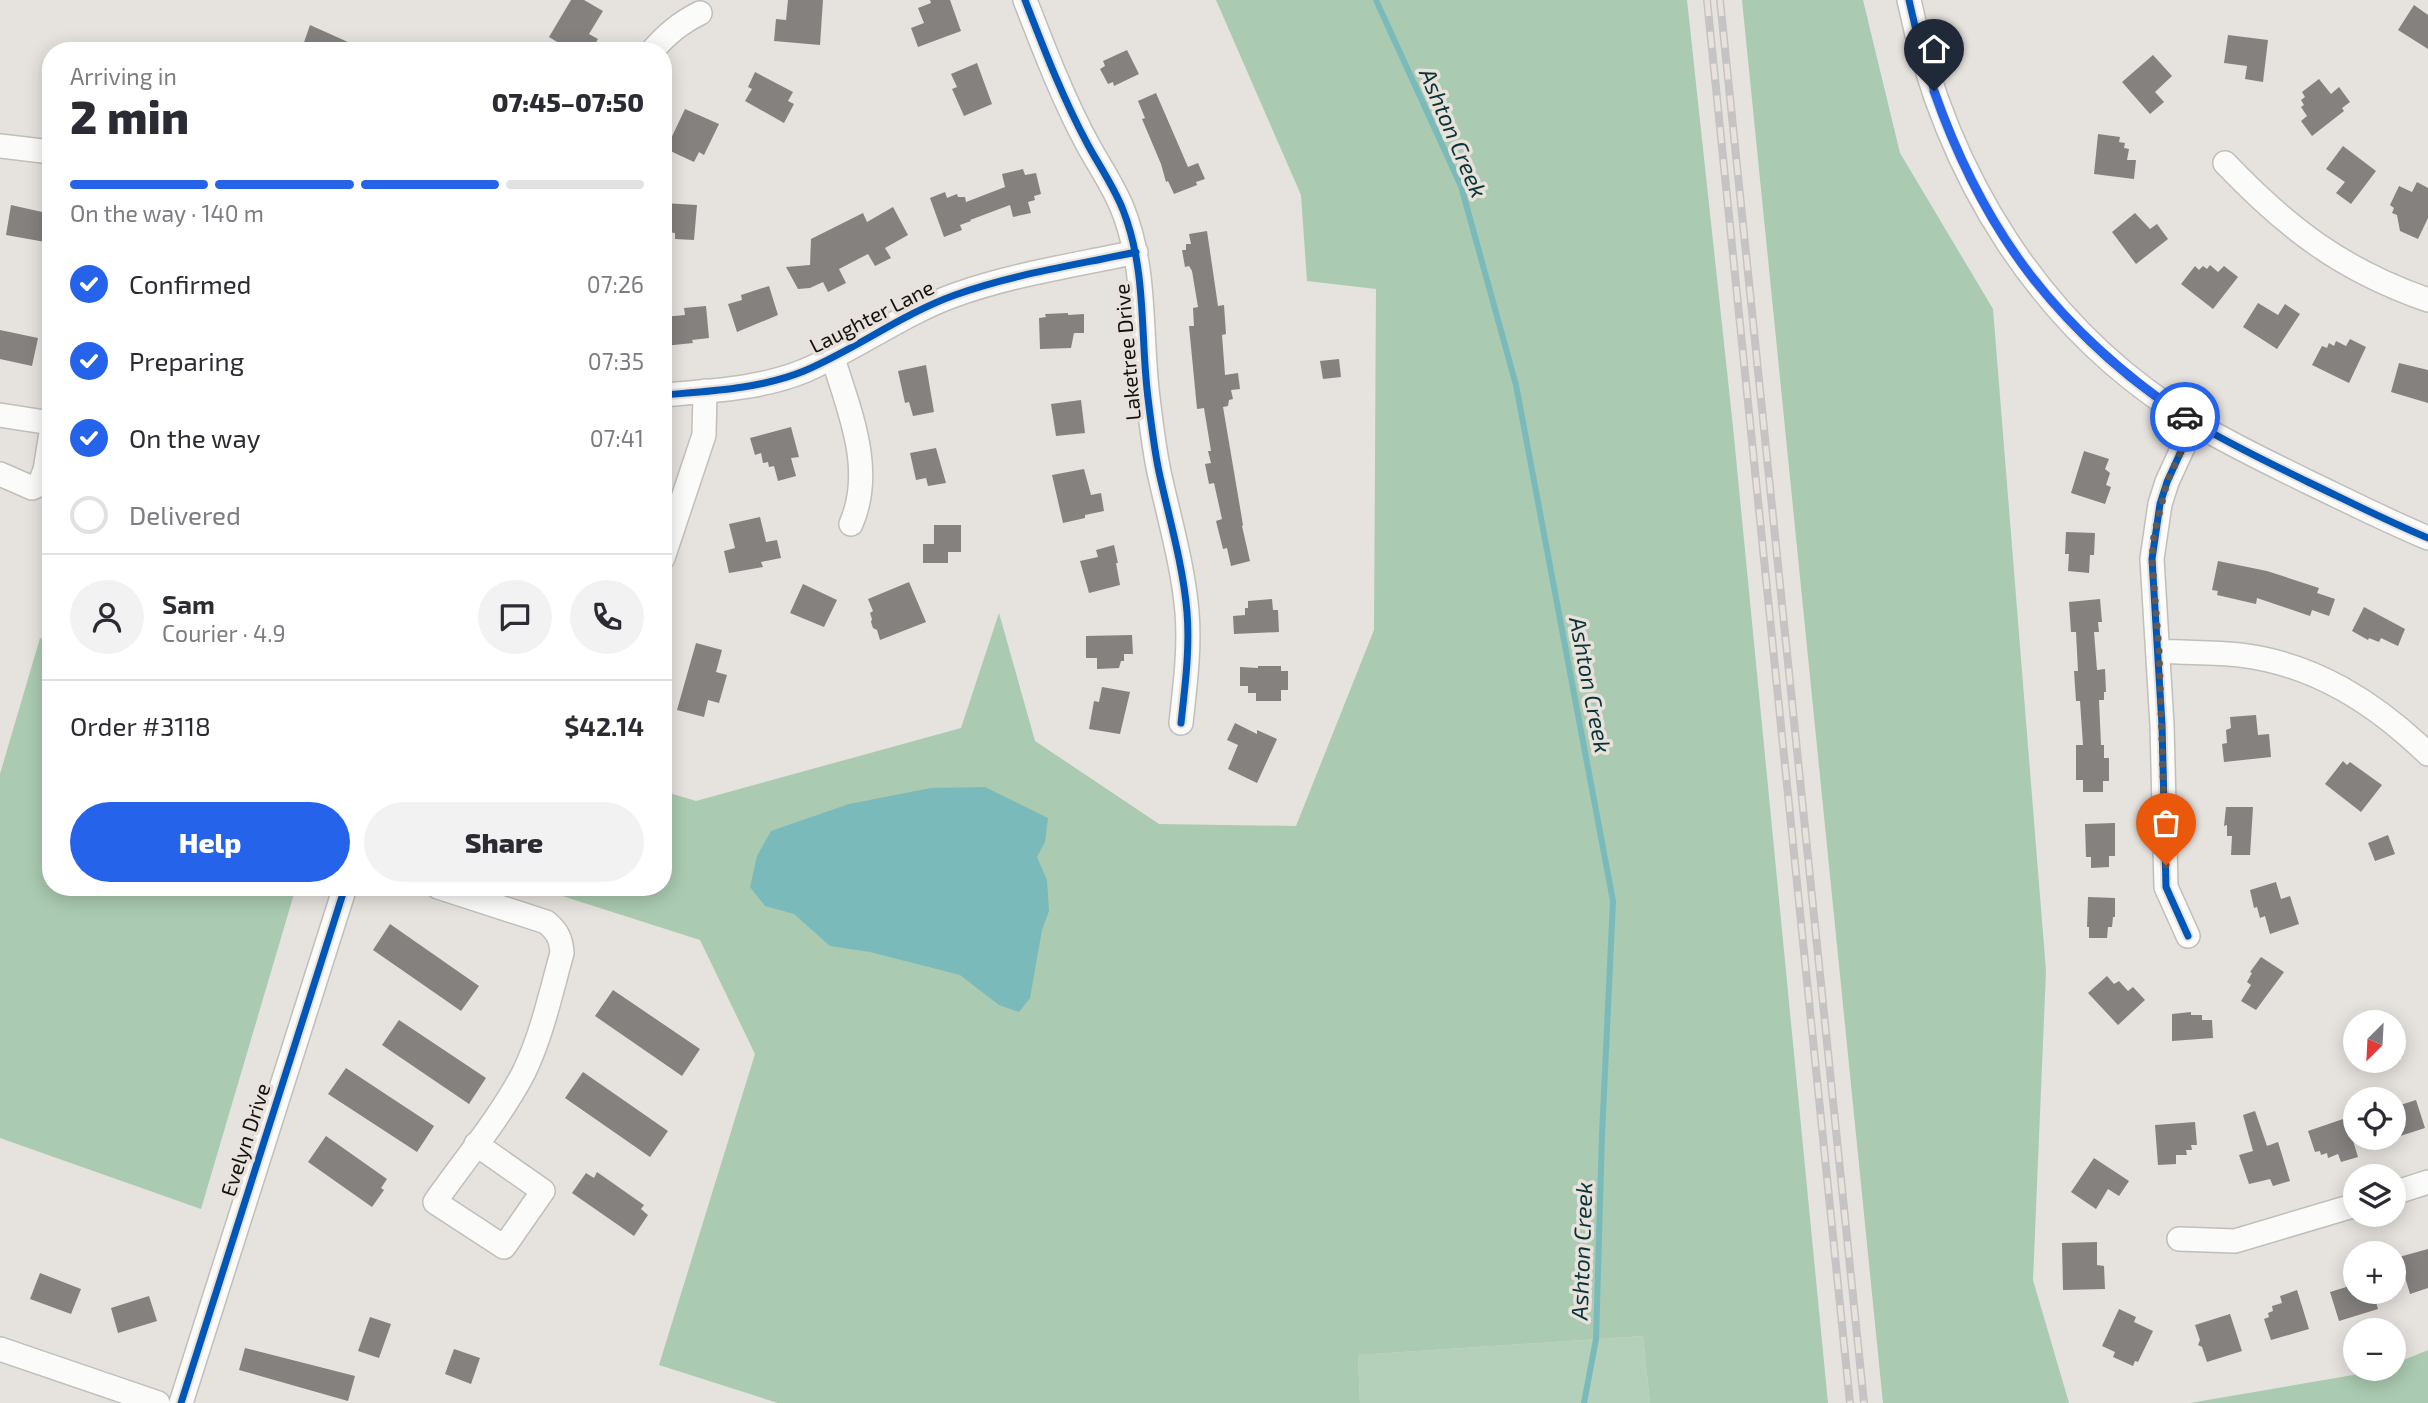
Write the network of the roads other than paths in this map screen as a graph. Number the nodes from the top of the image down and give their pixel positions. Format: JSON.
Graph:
{"nodes":[{"id":1,"x":1025,"y":0,"type":"edge"},
{"id":2,"x":1909,"y":0,"type":"edge"},
{"id":3,"x":700,"y":13,"type":"dead end"},
{"id":4,"x":660,"y":42,"type":"edge"},
{"id":5,"x":0,"y":146,"type":"edge"},
{"id":6,"x":42,"y":151,"type":"edge"},
{"id":7,"x":2225,"y":163,"type":"dead end"},
{"id":8,"x":1136,"y":252,"type":"junction"},
{"id":9,"x":2428,"y":300,"type":"edge"},
{"id":10,"x":833,"y":358,"type":"junction"},
{"id":11,"x":705,"y":391,"type":"junction"},
{"id":12,"x":672,"y":395,"type":"edge"},
{"id":13,"x":0,"y":415,"type":"edge"},
{"id":14,"x":42,"y":422,"type":"edge"},
{"id":15,"x":2194,"y":423,"type":"junction"},
{"id":16,"x":0,"y":474,"type":"edge"},
{"id":17,"x":42,"y":478,"type":"edge"},
{"id":18,"x":851,"y":524,"type":"dead end"},
{"id":19,"x":672,"y":531,"type":"edge"},
{"id":20,"x":2428,"y":538,"type":"edge"},
{"id":21,"x":2159,"y":651,"type":"junction"},
{"id":22,"x":1181,"y":723,"type":"dead end"},
{"id":23,"x":2428,"y":754,"type":"edge"},
{"id":24,"x":342,"y":896,"type":"edge"},
{"id":25,"x":467,"y":896,"type":"edge"},
{"id":26,"x":2188,"y":936,"type":"dead end"},
{"id":27,"x":476,"y":1144,"type":"junction"},
{"id":28,"x":2428,"y":1182,"type":"edge"},
{"id":29,"x":2406,"y":1189,"type":"edge"},
{"id":30,"x":2343,"y":1209,"type":"edge"},
{"id":31,"x":2179,"y":1238,"type":"dead end"},
{"id":32,"x":0,"y":1349,"type":"edge"},
{"id":33,"x":158,"y":1403,"type":"edge"},
{"id":34,"x":181,"y":1403,"type":"edge"}],
"edges":[{"from":1,"to":8,"type":"street","name":"Laketree Drive"},
{"from":2,"to":15,"type":"street"},
{"from":3,"to":4,"type":"street"},
{"from":5,"to":6,"type":"street"},
{"from":7,"to":9,"type":"street"},
{"from":8,"to":10,"type":"street","name":"Laughter Lane"},
{"from":8,"to":22,"type":"street","name":"Laketree Drive"},
{"from":10,"to":11,"type":"street","name":"Laughter Lane"},
{"from":10,"to":18,"type":"street"},
{"from":11,"to":12,"type":"street","name":"Laughter Lane"},
{"from":11,"to":19,"type":"street"},
{"from":13,"to":14,"type":"street"},
{"from":15,"to":20,"type":"street"},
{"from":15,"to":21,"type":"street"},
{"from":16,"to":17,"type":"street"},
{"from":21,"to":23,"type":"street"},
{"from":21,"to":26,"type":"street"},
{"from":24,"to":34,"type":"street","name":"Evelyn Drive"},
{"from":25,"to":27,"type":"street"},
{"from":27,"to":27,"type":"street"},
{"from":28,"to":29,"type":"street"},
{"from":30,"to":31,"type":"street"},
{"from":32,"to":33,"type":"street"}]}
